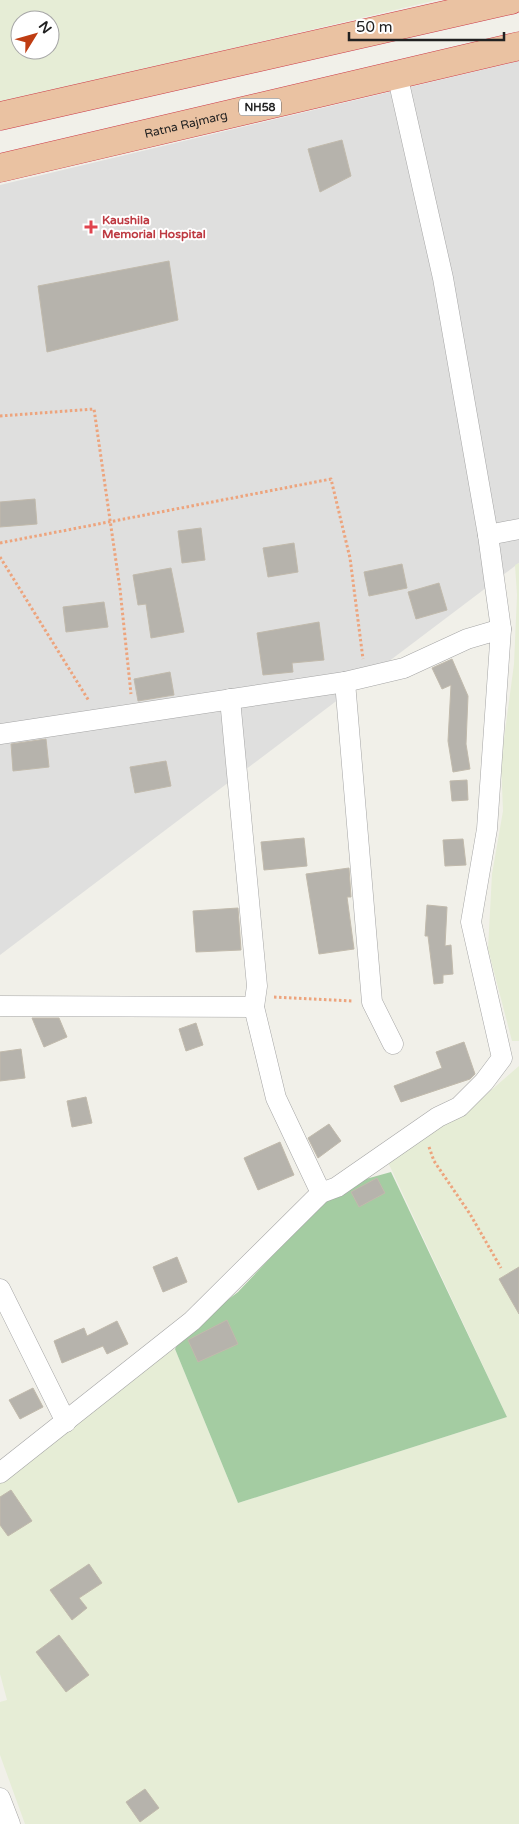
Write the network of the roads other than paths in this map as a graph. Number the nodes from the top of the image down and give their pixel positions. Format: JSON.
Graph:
{"nodes":[{"id":1,"x":511,"y":0,"type":"edge"},
{"id":2,"x":519,"y":46,"type":"edge"},
{"id":3,"x":397,"y":74,"type":"junction"},
{"id":4,"x":0,"y":116,"type":"edge"},
{"id":5,"x":0,"y":168,"type":"edge"},
{"id":6,"x":519,"y":529,"type":"edge"},
{"id":7,"x":488,"y":535,"type":"junction"},
{"id":8,"x":501,"y":629,"type":"junction"},
{"id":9,"x":345,"y":682,"type":"junction"},
{"id":10,"x":230,"y":699,"type":"junction"},
{"id":11,"x":0,"y":734,"type":"edge"},
{"id":12,"x":255,"y":1002,"type":"junction"},
{"id":13,"x":0,"y":1006,"type":"edge"},
{"id":14,"x":393,"y":1044,"type":"dead end"},
{"id":15,"x":511,"y":1057,"type":"edge"},
{"id":16,"x":320,"y":1193,"type":"junction"},
{"id":17,"x":0,"y":1289,"type":"edge"},
{"id":18,"x":66,"y":1422,"type":"junction"},
{"id":19,"x":0,"y":1473,"type":"edge"},
{"id":20,"x":0,"y":1798,"type":"edge"},
{"id":21,"x":10,"y":1824,"type":"edge"}],
"edges":[{"from":1,"to":4,"type":"highway"},
{"from":2,"to":3,"type":"highway","name":"Ratna Rajmarg","number":"NH58"},
{"from":3,"to":5,"type":"highway","name":"Ratna Rajmarg","number":"NH58"},
{"from":3,"to":7,"type":"street"},
{"from":6,"to":7,"type":"street"},
{"from":7,"to":8,"type":"street"},
{"from":8,"to":9,"type":"street"},
{"from":8,"to":15,"type":"street"},
{"from":9,"to":10,"type":"street"},
{"from":9,"to":14,"type":"street"},
{"from":10,"to":11,"type":"street"},
{"from":10,"to":12,"type":"street"},
{"from":12,"to":13,"type":"street"},
{"from":12,"to":16,"type":"street"},
{"from":15,"to":16,"type":"street"},
{"from":16,"to":18,"type":"street"},
{"from":17,"to":18,"type":"street"},
{"from":18,"to":19,"type":"street"},
{"from":20,"to":21,"type":"street"}]}
